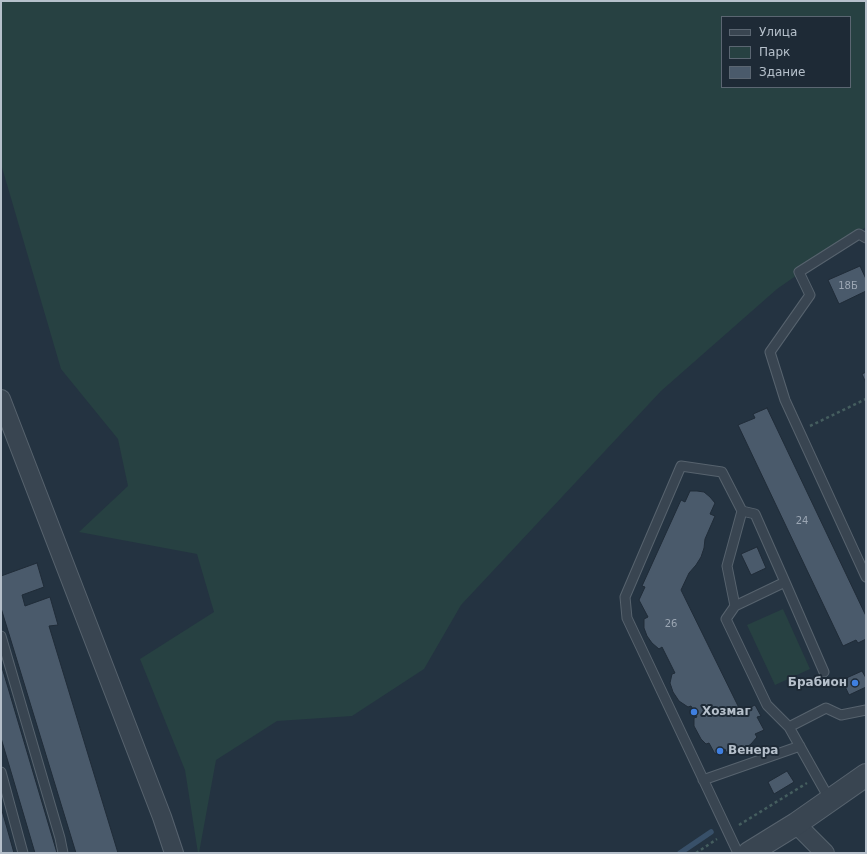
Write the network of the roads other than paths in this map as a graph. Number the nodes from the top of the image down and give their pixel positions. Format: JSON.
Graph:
{"nodes":[{"id":1,"x":866,"y":238,"type":"edge"},
{"id":2,"x":1,"y":399,"type":"edge"},
{"id":3,"x":742,"y":511,"type":"junction"},
{"id":4,"x":866,"y":576,"type":"edge"},
{"id":5,"x":785,"y":582,"type":"junction"},
{"id":6,"x":734,"y":606,"type":"junction"},
{"id":7,"x":1,"y":636,"type":"edge"},
{"id":8,"x":824,"y":672,"type":"dead end"},
{"id":9,"x":866,"y":710,"type":"edge"},
{"id":10,"x":789,"y":727,"type":"junction"},
{"id":11,"x":800,"y":746,"type":"junction"},
{"id":12,"x":1,"y":772,"type":"edge"},
{"id":13,"x":866,"y":775,"type":"edge"},
{"id":14,"x":703,"y":780,"type":"junction"},
{"id":15,"x":830,"y":800,"type":"junction"},
{"id":16,"x":796,"y":824,"type":"junction"},
{"id":17,"x":23,"y":853,"type":"edge"},
{"id":18,"x":63,"y":853,"type":"edge"},
{"id":19,"x":174,"y":853,"type":"edge"},
{"id":20,"x":738,"y":853,"type":"edge"},
{"id":21,"x":750,"y":853,"type":"edge"},
{"id":22,"x":825,"y":853,"type":"edge"}],
"edges":[{"from":1,"to":4,"type":"lane"},
{"from":2,"to":19,"type":"street"},
{"from":3,"to":5,"type":"lane"},
{"from":3,"to":6,"type":"lane"},
{"from":3,"to":14,"type":"lane"},
{"from":5,"to":6,"type":"lane"},
{"from":5,"to":8,"type":"lane"},
{"from":6,"to":10,"type":"lane"},
{"from":7,"to":18,"type":"lane"},
{"from":9,"to":10,"type":"lane"},
{"from":10,"to":11,"type":"lane"},
{"from":11,"to":14,"type":"lane"},
{"from":11,"to":15,"type":"lane"},
{"from":12,"to":17,"type":"lane"},
{"from":13,"to":15,"type":"street"},
{"from":14,"to":20,"type":"lane"},
{"from":15,"to":16,"type":"street"},
{"from":16,"to":21,"type":"street"},
{"from":16,"to":22,"type":"street"}]}
